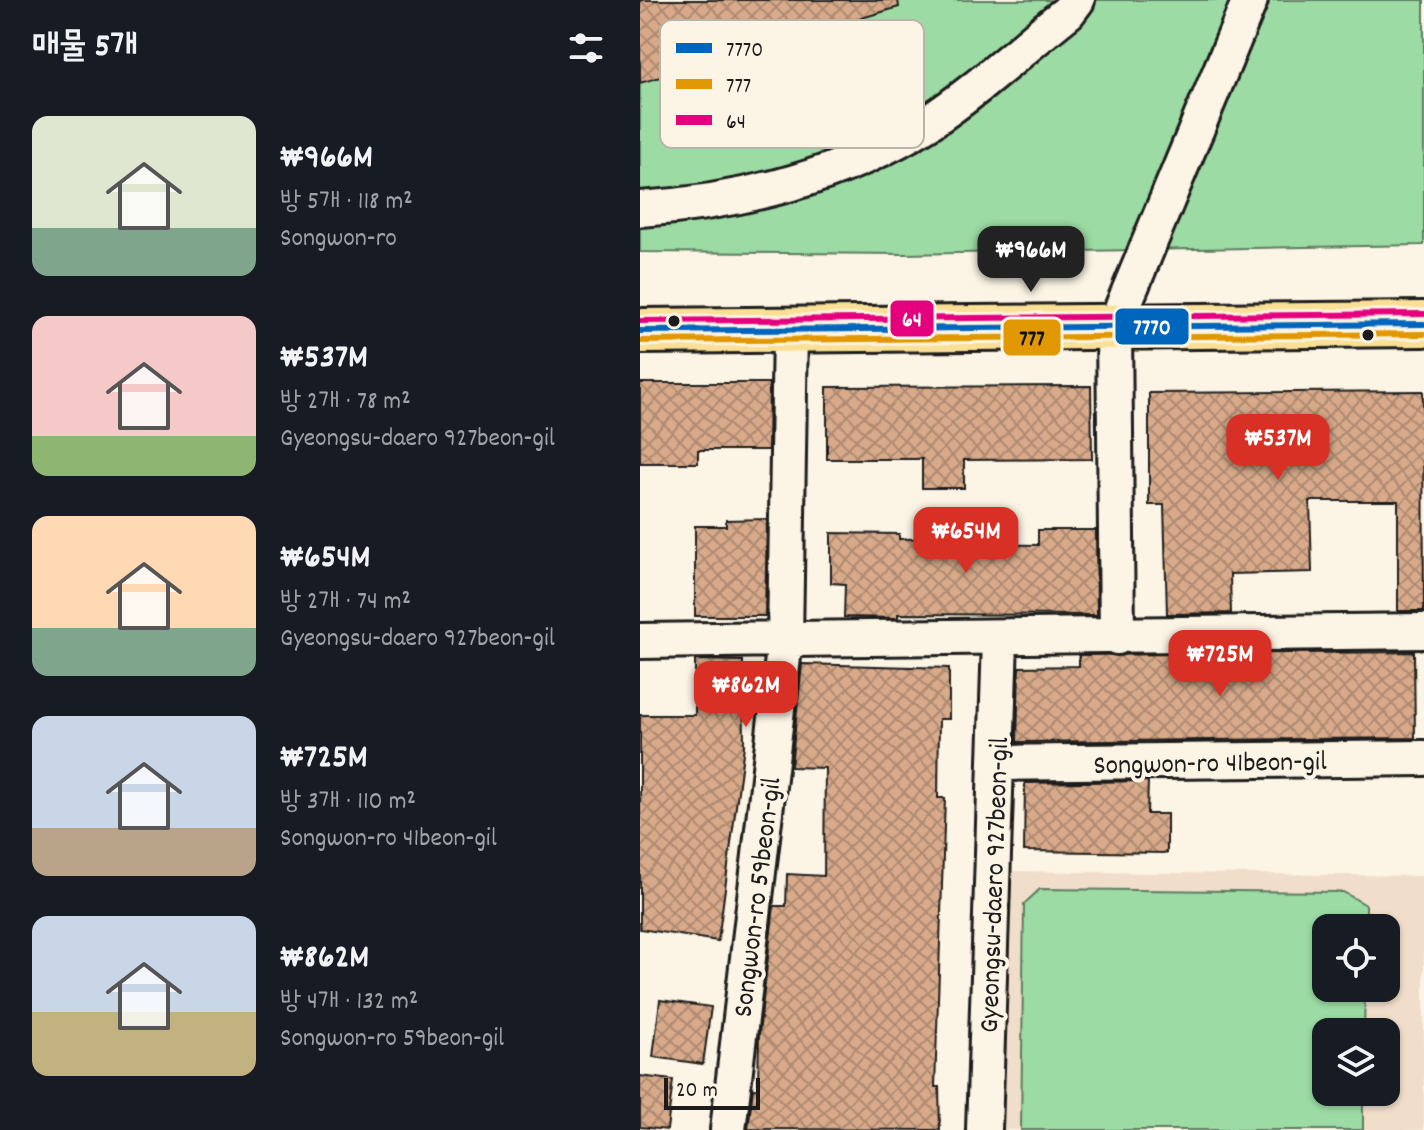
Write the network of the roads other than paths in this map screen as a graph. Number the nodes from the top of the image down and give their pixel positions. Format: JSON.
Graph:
{"nodes":[{"id":1,"x":1077,"y":0,"type":"edge"},
{"id":2,"x":1250,"y":0,"type":"edge"},
{"id":3,"x":924,"y":125,"type":"edge"},
{"id":4,"x":879,"y":148,"type":"edge"},
{"id":5,"x":640,"y":209,"type":"edge"},
{"id":6,"x":1424,"y":324,"type":"edge"},
{"id":7,"x":1114,"y":328,"type":"junction"},
{"id":8,"x":790,"y":329,"type":"junction"},
{"id":9,"x":640,"y":331,"type":"edge"},
{"id":10,"x":1424,"y":631,"type":"edge"},
{"id":11,"x":1117,"y":637,"type":"junction"},
{"id":12,"x":1000,"y":639,"type":"junction"},
{"id":13,"x":785,"y":640,"type":"junction"},
{"id":14,"x":640,"y":641,"type":"edge"},
{"id":15,"x":1424,"y":758,"type":"edge"},
{"id":16,"x":996,"y":763,"type":"junction"},
{"id":17,"x":728,"y":1130,"type":"edge"},
{"id":18,"x":984,"y":1130,"type":"edge"}],
"edges":[{"from":1,"to":3,"type":"street"},
{"from":2,"to":7,"type":"street"},
{"from":4,"to":5,"type":"street"},
{"from":6,"to":7,"type":"main road"},
{"from":7,"to":8,"type":"main road"},
{"from":7,"to":11,"type":"street"},
{"from":8,"to":9,"type":"main road"},
{"from":8,"to":13,"type":"street","name":"Songwon-ro 59beon-gil"},
{"from":10,"to":11,"type":"street"},
{"from":11,"to":12,"type":"street"},
{"from":12,"to":13,"type":"street"},
{"from":12,"to":16,"type":"street","name":"Gyeongsu-daero 927beon-gil"},
{"from":13,"to":14,"type":"street"},
{"from":13,"to":17,"type":"street","name":"Songwon-ro 59beon-gil"},
{"from":15,"to":16,"type":"street","name":"Songwon-ro 41beon-gil"},
{"from":16,"to":18,"type":"street","name":"Gyeongsu-daero 927beon-gil"}]}
